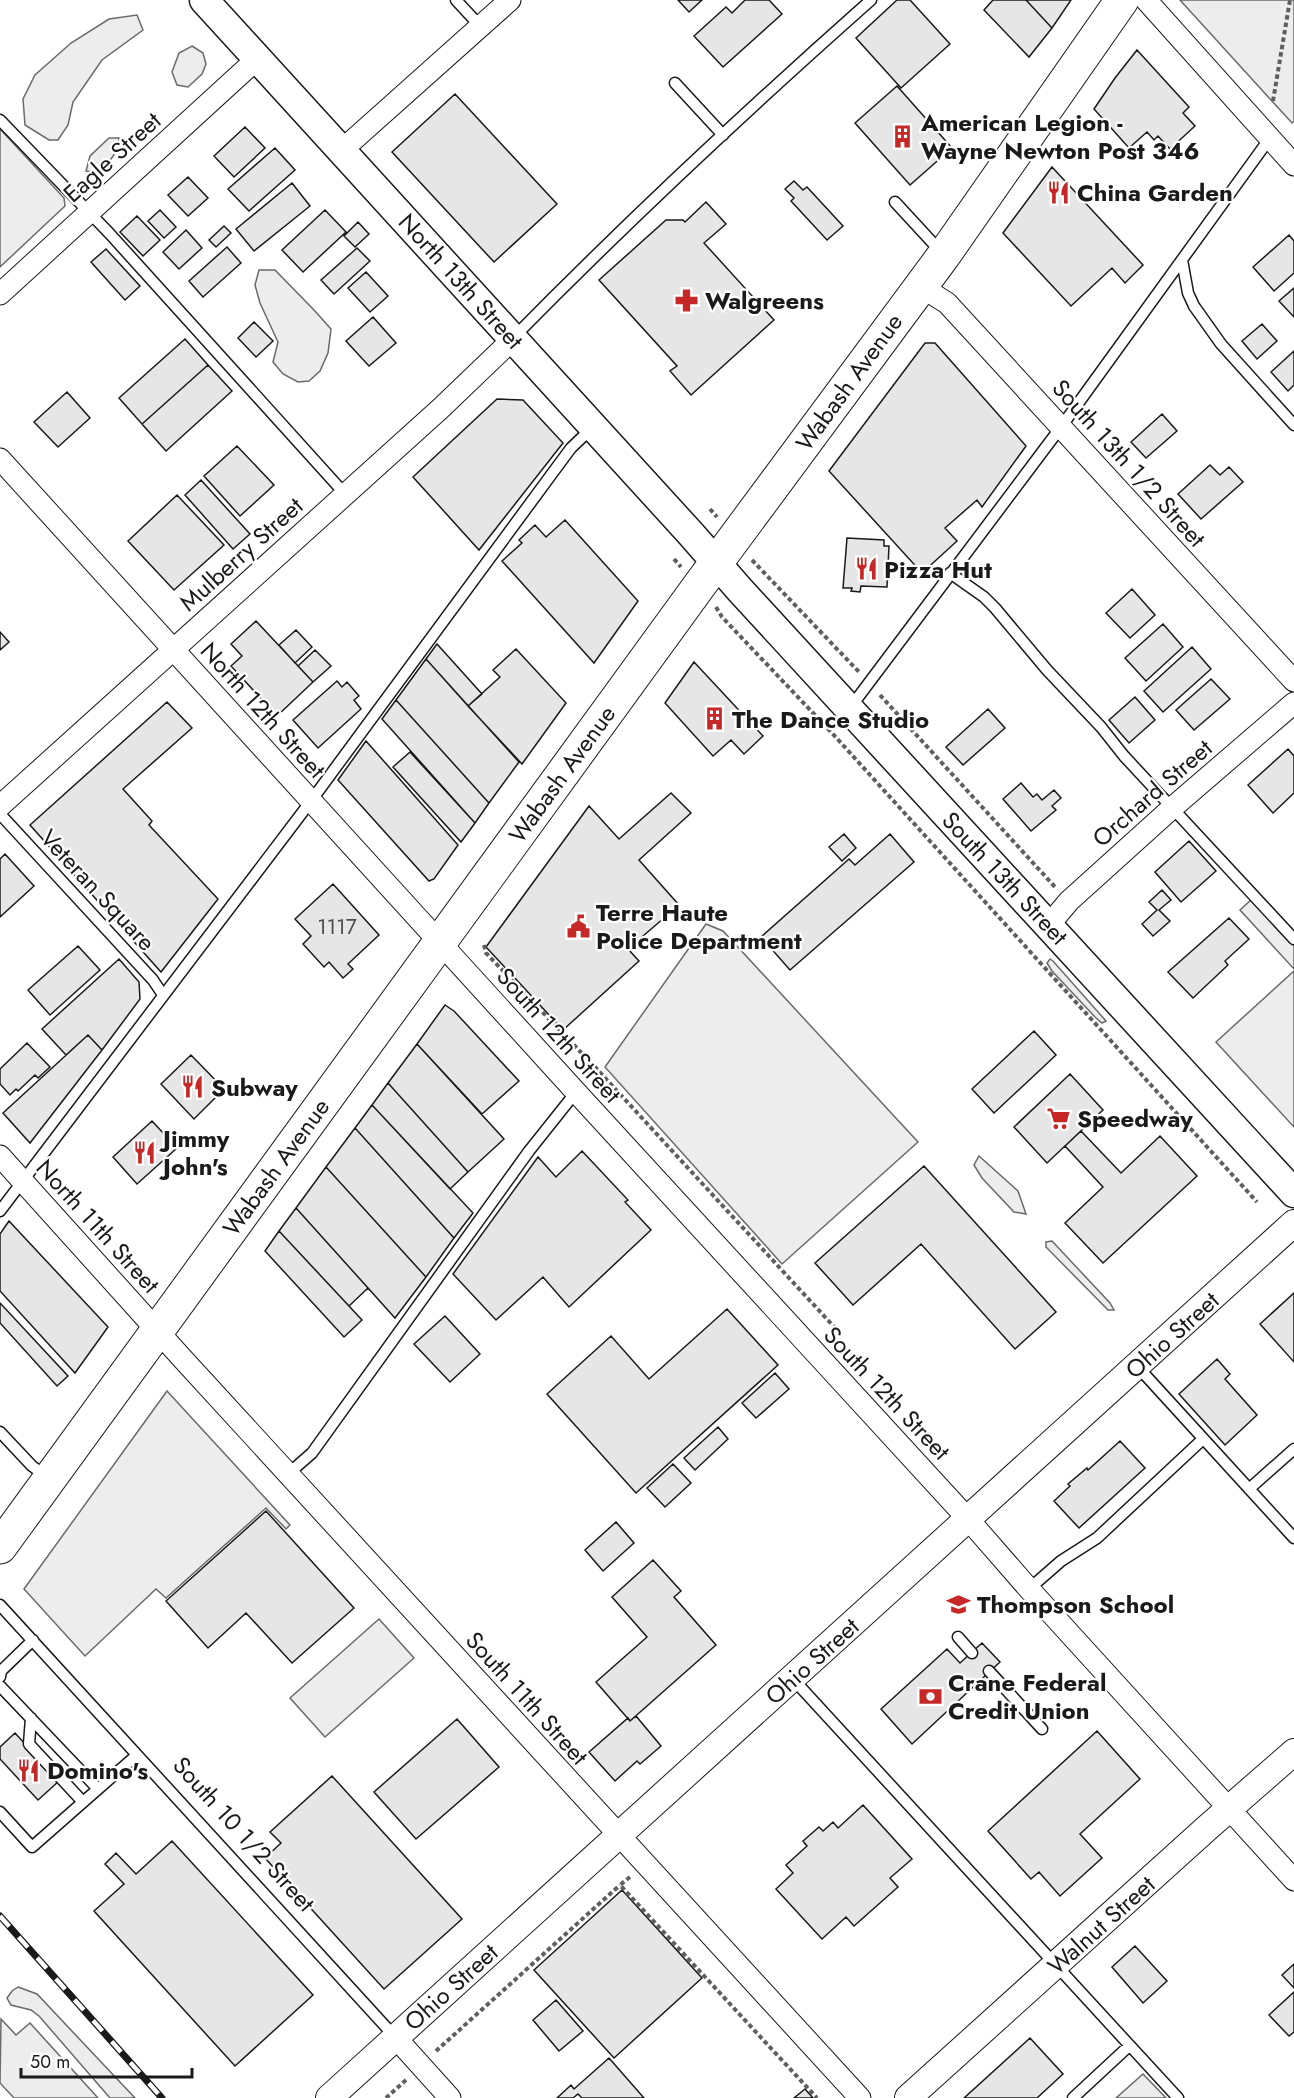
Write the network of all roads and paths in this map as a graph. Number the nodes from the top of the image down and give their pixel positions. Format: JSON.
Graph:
{"nodes":[{"id":1,"x":204,"y":0,"type":"edge"},
{"id":2,"x":456,"y":0,"type":"edge"},
{"id":3,"x":510,"y":0,"type":"edge"},
{"id":4,"x":871,"y":0,"type":"edge"},
{"id":5,"x":1122,"y":0,"type":"edge"},
{"id":6,"x":1146,"y":0,"type":"edge"},
{"id":7,"x":1290,"y":0,"type":"edge"},
{"id":8,"x":480,"y":26,"type":"junction"},
{"id":9,"x":258,"y":58,"type":"junction"},
{"id":10,"x":675,"y":82,"type":"dead end"},
{"id":11,"x":1273,"y":101,"type":"dead end"},
{"id":12,"x":0,"y":120,"type":"edge"},
{"id":13,"x":723,"y":135,"type":"junction"},
{"id":14,"x":1270,"y":138,"type":"junction"},
{"id":15,"x":342,"y":150,"type":"junction"},
{"id":16,"x":1294,"y":165,"type":"edge"},
{"id":17,"x":895,"y":202,"type":"dead end"},
{"id":18,"x":89,"y":213,"type":"junction"},
{"id":19,"x":944,"y":255,"type":"junction"},
{"id":20,"x":1182,"y":260,"type":"junction"},
{"id":21,"x":920,"y":286,"type":"junction"},
{"id":22,"x":0,"y":294,"type":"edge"},
{"id":23,"x":513,"y":339,"type":"junction"},
{"id":24,"x":1294,"y":425,"type":"edge"},
{"id":25,"x":594,"y":427,"type":"junction"},
{"id":26,"x":1061,"y":427,"type":"junction"},
{"id":27,"x":0,"y":459,"type":"edge"},
{"id":28,"x":345,"y":495,"type":"junction"},
{"id":29,"x":710,"y":508,"type":"dead end"},
{"id":30,"x":725,"y":550,"type":"junction"},
{"id":31,"x":950,"y":573,"type":"junction"},
{"id":32,"x":722,"y":617,"type":"dead end"},
{"id":33,"x":173,"y":649,"type":"junction"},
{"id":34,"x":1294,"y":681,"type":"edge"},
{"id":35,"x":868,"y":682,"type":"junction"},
{"id":36,"x":1294,"y":703,"type":"edge"},
{"id":37,"x":849,"y":709,"type":"junction"},
{"id":38,"x":311,"y":801,"type":"junction"},
{"id":39,"x":0,"y":806,"type":"edge"},
{"id":40,"x":1172,"y":808,"type":"junction"},
{"id":41,"x":0,"y":814,"type":"edge"},
{"id":42,"x":1069,"y":901,"type":"junction"},
{"id":43,"x":1048,"y":926,"type":"junction"},
{"id":44,"x":1294,"y":939,"type":"edge"},
{"id":45,"x":440,"y":942,"type":"junction"},
{"id":46,"x":484,"y":945,"type":"dead end"},
{"id":47,"x":163,"y":995,"type":"junction"},
{"id":48,"x":576,"y":1092,"type":"junction"},
{"id":49,"x":0,"y":1156,"type":"edge"},
{"id":50,"x":23,"y":1182,"type":"junction"},
{"id":51,"x":1294,"y":1193,"type":"edge"},
{"id":52,"x":1257,"y":1203,"type":"dead end"},
{"id":53,"x":0,"y":1211,"type":"edge"},
{"id":54,"x":1294,"y":1223,"type":"edge"},
{"id":55,"x":836,"y":1329,"type":"dead end"},
{"id":56,"x":157,"y":1331,"type":"junction"},
{"id":57,"x":1137,"y":1366,"type":"junction"},
{"id":58,"x":0,"y":1432,"type":"edge"},
{"id":59,"x":1203,"y":1439,"type":"junction"},
{"id":60,"x":1294,"y":1449,"type":"edge"},
{"id":61,"x":288,"y":1474,"type":"junction"},
{"id":62,"x":49,"y":1479,"type":"junction"},
{"id":63,"x":1249,"y":1489,"type":"junction"},
{"id":64,"x":968,"y":1519,"type":"junction"},
{"id":65,"x":1294,"y":1538,"type":"edge"},
{"id":66,"x":0,"y":1547,"type":"edge"},
{"id":67,"x":1029,"y":1589,"type":"junction"},
{"id":68,"x":0,"y":1605,"type":"edge"},
{"id":69,"x":958,"y":1637,"type":"dead end"},
{"id":70,"x":33,"y":1640,"type":"junction"},
{"id":71,"x":972,"y":1653,"type":"dead end"},
{"id":72,"x":989,"y":1671,"type":"dead end"},
{"id":73,"x":0,"y":1677,"type":"edge"},
{"id":74,"x":792,"y":1679,"type":"junction"},
{"id":75,"x":0,"y":1686,"type":"edge"},
{"id":76,"x":31,"y":1718,"type":"junction"},
{"id":77,"x":1042,"y":1730,"type":"dead end"},
{"id":78,"x":1294,"y":1752,"type":"edge"},
{"id":79,"x":137,"y":1755,"type":"junction"},
{"id":80,"x":98,"y":1789,"type":"junction"},
{"id":81,"x":83,"y":1802,"type":"junction"},
{"id":82,"x":1229,"y":1809,"type":"junction"},
{"id":83,"x":0,"y":1812,"type":"edge"},
{"id":84,"x":619,"y":1836,"type":"junction"},
{"id":85,"x":645,"y":1863,"type":"junction"},
{"id":86,"x":1294,"y":1880,"type":"edge"},
{"id":87,"x":620,"y":1885,"type":"junction"},
{"id":88,"x":1055,"y":1966,"type":"junction"},
{"id":89,"x":396,"y":2038,"type":"junction"},
{"id":90,"x":1129,"y":2046,"type":"junction"},
{"id":91,"x":421,"y":2066,"type":"junction"},
{"id":92,"x":328,"y":2098,"type":"edge"},
{"id":93,"x":386,"y":2098,"type":"edge"},
{"id":94,"x":450,"y":2098,"type":"edge"},
{"id":95,"x":817,"y":2098,"type":"edge"},
{"id":96,"x":860,"y":2098,"type":"edge"},
{"id":97,"x":908,"y":2098,"type":"edge"},
{"id":98,"x":1073,"y":2098,"type":"edge"},
{"id":99,"x":1178,"y":2098,"type":"edge"}],
"edges":[{"from":1,"to":9,"type":"main road","name":"North 13th Street"},
{"from":2,"to":8,"type":"lane"},
{"from":3,"to":8,"type":"street"},
{"from":4,"to":13,"type":"lane"},
{"from":5,"to":19,"type":"main road","name":"Wabash Avenue"},
{"from":6,"to":14,"type":"street"},
{"from":7,"to":11,"type":"path"},
{"from":8,"to":15,"type":"street"},
{"from":9,"to":15,"type":"main road","name":"North 13th Street"},
{"from":9,"to":18,"type":"street","name":"Eagle Street"},
{"from":10,"to":13,"type":"lane"},
{"from":12,"to":18,"type":"lane"},
{"from":13,"to":23,"type":"lane"},
{"from":14,"to":16,"type":"street"},
{"from":14,"to":20,"type":"lane"},
{"from":15,"to":23,"type":"main road","name":"North 13th Street"},
{"from":17,"to":19,"type":"lane"},
{"from":18,"to":22,"type":"street","name":"Eagle Street"},
{"from":18,"to":28,"type":"lane"},
{"from":19,"to":21,"type":"main road","name":"Wabash Avenue"},
{"from":20,"to":24,"type":"lane"},
{"from":20,"to":26,"type":"lane"},
{"from":21,"to":26,"type":"street","name":"South 13th 1/2 Street"},
{"from":21,"to":30,"type":"main road","name":"Wabash Avenue"},
{"from":23,"to":25,"type":"main road","name":"North 13th Street"},
{"from":23,"to":28,"type":"street","name":"Mulberry Street"},
{"from":25,"to":30,"type":"main road","name":"North 13th Street"},
{"from":25,"to":38,"type":"lane"},
{"from":26,"to":31,"type":"lane"},
{"from":26,"to":34,"type":"street","name":"South 13th 1/2 Street"},
{"from":27,"to":33,"type":"street","name":"North 12th Street"},
{"from":28,"to":33,"type":"street","name":"Mulberry Street"},
{"from":29,"to":30,"type":"path"},
{"from":30,"to":35,"type":"path"},
{"from":30,"to":37,"type":"main road","name":"South 13th Street"},
{"from":30,"to":45,"type":"main road","name":"Wabash Avenue"},
{"from":31,"to":35,"type":"lane"},
{"from":31,"to":40,"type":"lane"},
{"from":32,"to":52,"type":"path"},
{"from":33,"to":38,"type":"street","name":"North 12th Street"},
{"from":33,"to":39,"type":"street","name":"Mulberry Street"},
{"from":35,"to":37,"type":"lane"},
{"from":35,"to":42,"type":"path"},
{"from":36,"to":40,"type":"street","name":"Orchard Street"},
{"from":37,"to":43,"type":"main road","name":"South 13th Street"},
{"from":38,"to":45,"type":"street","name":"North 12th Street"},
{"from":38,"to":47,"type":"lane"},
{"from":40,"to":42,"type":"street","name":"Orchard Street"},
{"from":40,"to":44,"type":"lane"},
{"from":41,"to":47,"type":"lane","name":"Veteran Square"},
{"from":42,"to":43,"type":"street","name":"Orchard Street"},
{"from":43,"to":51,"type":"main road","name":"South 13th Street"},
{"from":45,"to":48,"type":"street","name":"South 12th Street"},
{"from":45,"to":56,"type":"main road","name":"Wabash Avenue"},
{"from":46,"to":55,"type":"path"},
{"from":47,"to":50,"type":"lane"},
{"from":48,"to":61,"type":"lane"},
{"from":48,"to":64,"type":"street","name":"South 12th Street"},
{"from":49,"to":50,"type":"street","name":"North 11th Street"},
{"from":50,"to":53,"type":"lane"},
{"from":50,"to":56,"type":"street","name":"North 11th Street"},
{"from":54,"to":57,"type":"street","name":"Ohio Street"},
{"from":56,"to":61,"type":"street","name":"South 11th Street"},
{"from":56,"to":62,"type":"main road","name":"Wabash Avenue"},
{"from":57,"to":59,"type":"lane"},
{"from":57,"to":64,"type":"street","name":"Ohio Street"},
{"from":58,"to":62,"type":"lane"},
{"from":59,"to":63,"type":"lane"},
{"from":59,"to":67,"type":"lane"},
{"from":60,"to":63,"type":"lane"},
{"from":61,"to":84,"type":"street","name":"South 11th Street"},
{"from":62,"to":66,"type":"main road","name":"Wabash Avenue"},
{"from":63,"to":65,"type":"lane"},
{"from":64,"to":67,"type":"street","name":"South 12th Street"},
{"from":64,"to":74,"type":"street","name":"Ohio Street"},
{"from":67,"to":82,"type":"street","name":"South 12th Street"},
{"from":68,"to":70,"type":"lane","name":"South 10 1/2 Street"},
{"from":69,"to":71,"type":"lane"},
{"from":70,"to":73,"type":"lane"},
{"from":70,"to":79,"type":"lane","name":"South 10 1/2 Street"},
{"from":72,"to":77,"type":"lane"},
{"from":74,"to":84,"type":"street","name":"Ohio Street"},
{"from":74,"to":88,"type":"lane"},
{"from":75,"to":76,"type":"lane"},
{"from":76,"to":80,"type":"lane"},
{"from":76,"to":81,"type":"lane"},
{"from":78,"to":82,"type":"street","name":"Walnut Street"},
{"from":79,"to":80,"type":"lane"},
{"from":79,"to":89,"type":"lane","name":"South 10 1/2 Street"},
{"from":80,"to":81,"type":"lane"},
{"from":81,"to":83,"type":"lane"},
{"from":82,"to":86,"type":"street","name":"South 12th Street"},
{"from":82,"to":88,"type":"street","name":"Walnut Street"},
{"from":84,"to":85,"type":"street","name":"South 11th Street"},
{"from":84,"to":89,"type":"street","name":"Ohio Street"},
{"from":85,"to":87,"type":"path"},
{"from":85,"to":96,"type":"street","name":"South 11th Street"},
{"from":87,"to":91,"type":"path"},
{"from":87,"to":95,"type":"path"},
{"from":88,"to":90,"type":"lane"},
{"from":88,"to":97,"type":"street","name":"Walnut Street"},
{"from":89,"to":91,"type":"street","name":"South 10 1/2 Street"},
{"from":89,"to":92,"type":"street","name":"Ohio Street"},
{"from":90,"to":98,"type":"lane"},
{"from":90,"to":99,"type":"lane"},
{"from":91,"to":93,"type":"path"},
{"from":91,"to":94,"type":"street","name":"South 10 1/2 Street"}]}
